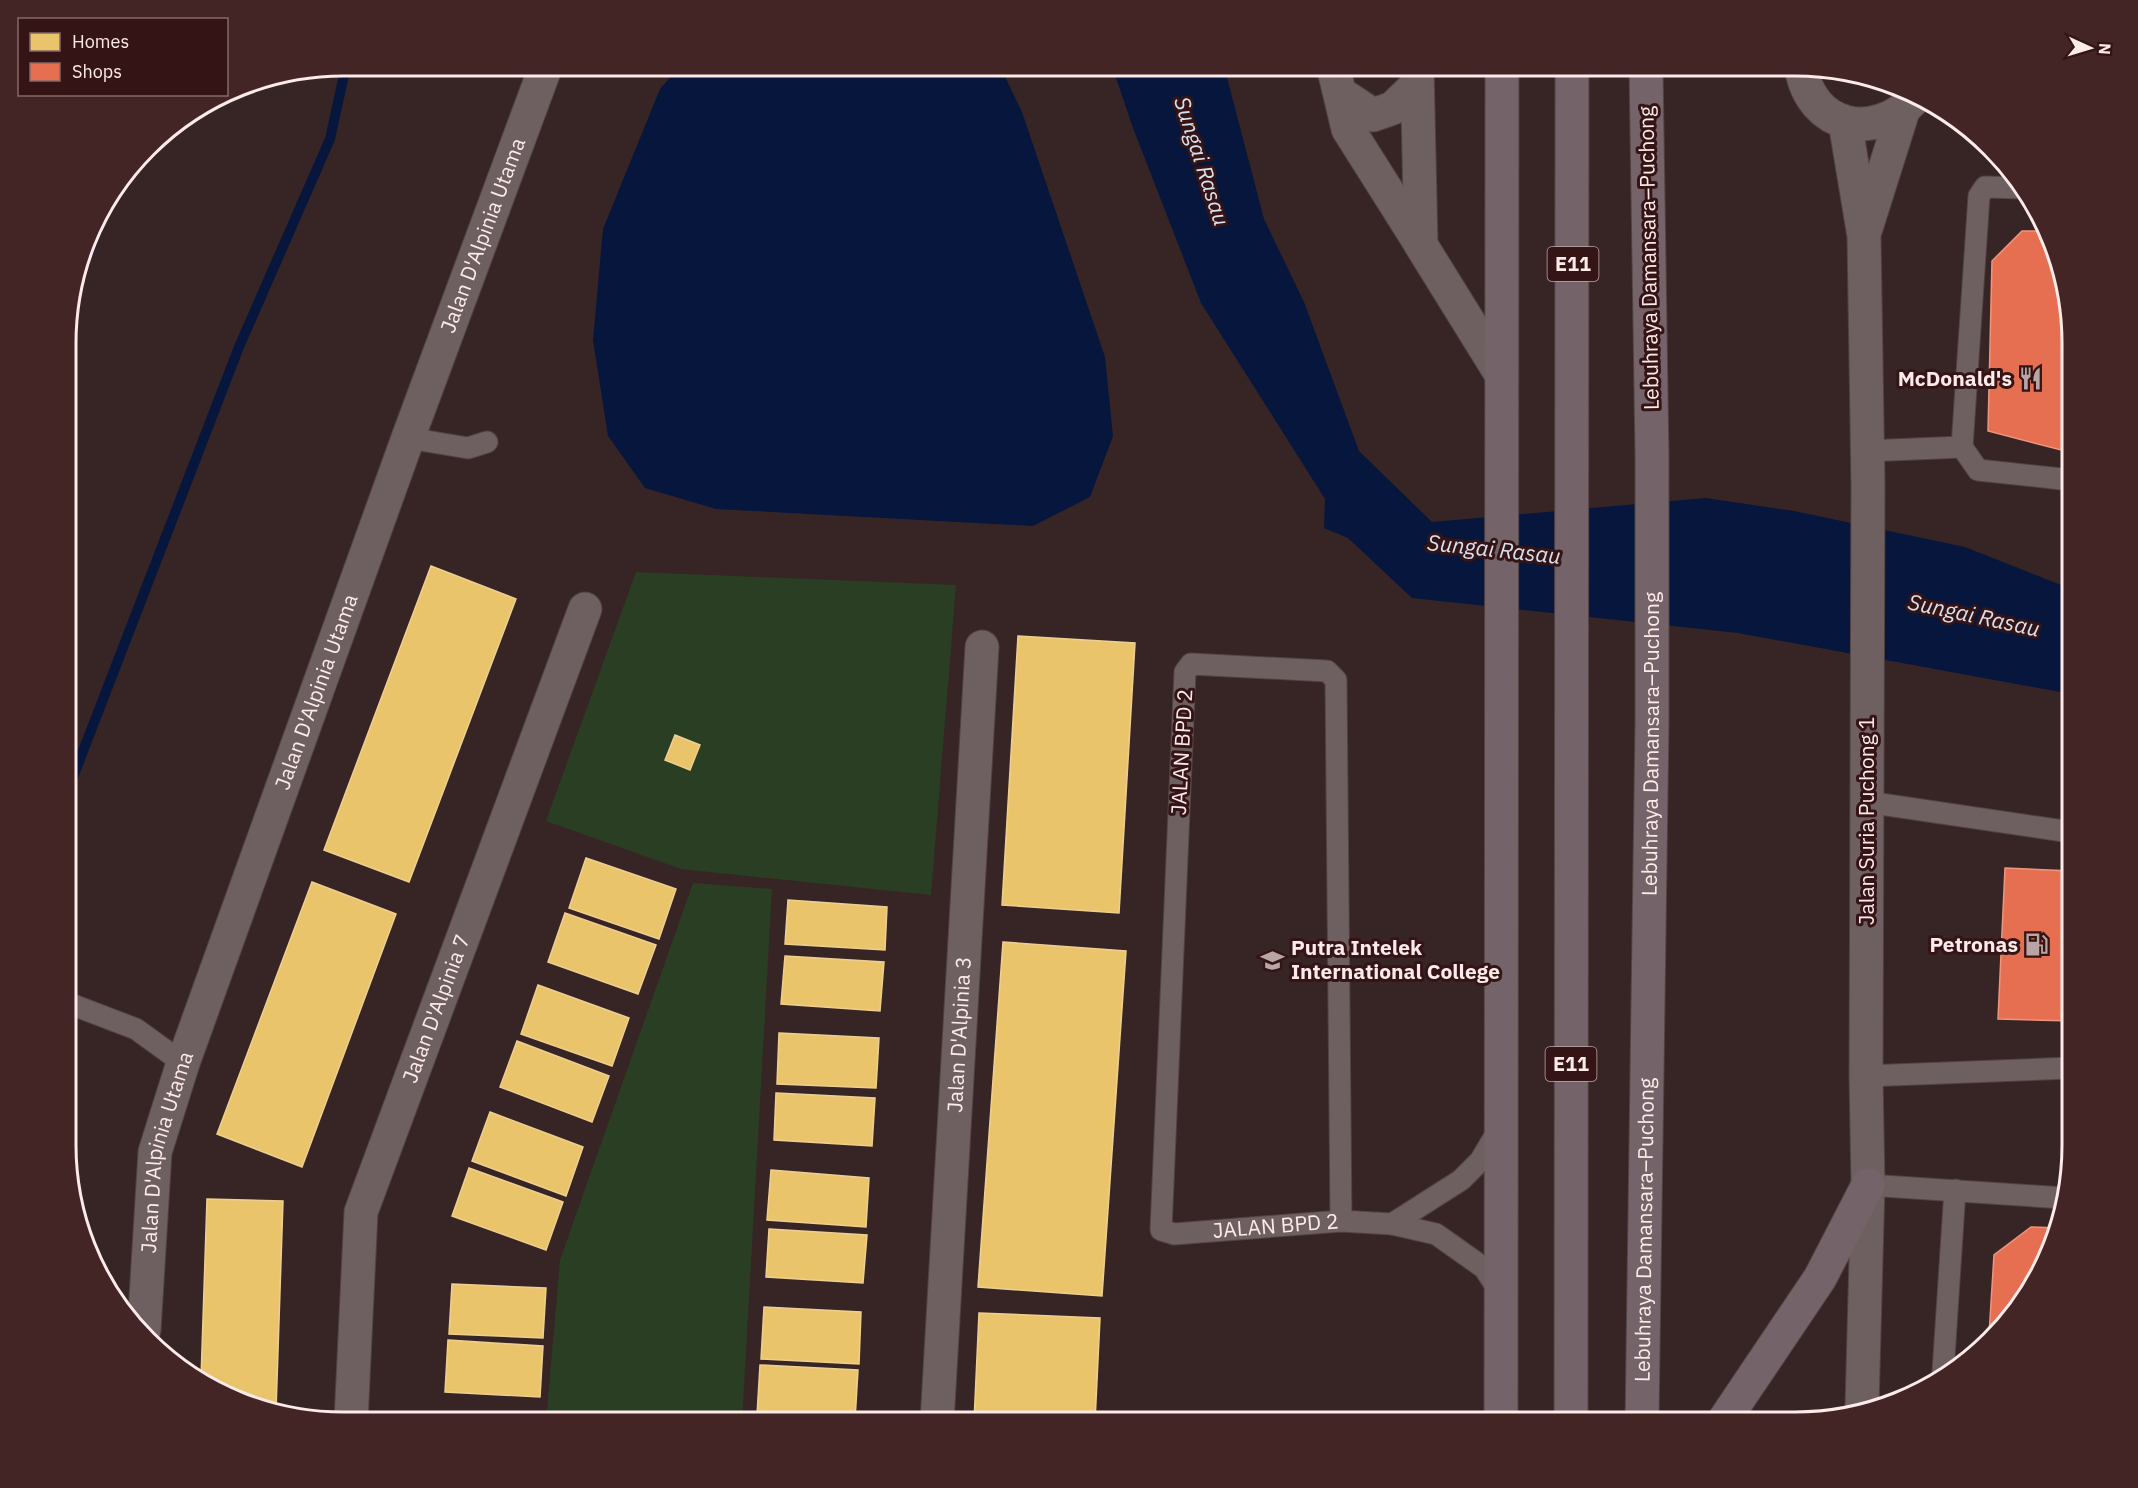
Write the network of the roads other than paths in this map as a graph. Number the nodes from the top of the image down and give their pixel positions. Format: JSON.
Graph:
{"nodes":[{"id":1,"x":542,"y":76,"type":"edge"},
{"id":2,"x":1417,"y":76,"type":"edge"},
{"id":3,"x":1502,"y":76,"type":"edge"},
{"id":4,"x":1572,"y":76,"type":"edge"},
{"id":5,"x":1646,"y":76,"type":"edge"},
{"id":6,"x":1802,"y":76,"type":"edge"},
{"id":7,"x":1337,"y":80,"type":"edge"},
{"id":8,"x":1909,"y":104,"type":"edge"},
{"id":9,"x":1845,"y":122,"type":"junction"},
{"id":10,"x":2011,"y":188,"type":"edge"},
{"id":11,"x":1864,"y":236,"type":"junction"},
{"id":12,"x":1421,"y":245,"type":"junction"},
{"id":13,"x":1501,"y":374,"type":"junction"},
{"id":14,"x":408,"y":438,"type":"junction"},
{"id":15,"x":487,"y":442,"type":"dead end"},
{"id":16,"x":1962,"y":447,"type":"junction"},
{"id":17,"x":1867,"y":451,"type":"junction"},
{"id":18,"x":2062,"y":479,"type":"edge"},
{"id":19,"x":585,"y":609,"type":"dead end"},
{"id":20,"x":982,"y":647,"type":"dead end"},
{"id":21,"x":1867,"y":802,"type":"junction"},
{"id":22,"x":2062,"y":831,"type":"edge"},
{"id":23,"x":76,"y":1007,"type":"edge"},
{"id":24,"x":183,"y":1063,"type":"junction"},
{"id":25,"x":2062,"y":1068,"type":"edge"},
{"id":26,"x":1866,"y":1076,"type":"junction"},
{"id":27,"x":1500,"y":1128,"type":"junction"},
{"id":28,"x":1868,"y":1185,"type":"junction"},
{"id":29,"x":1955,"y":1190,"type":"junction"},
{"id":30,"x":2056,"y":1197,"type":"edge"},
{"id":31,"x":1341,"y":1221,"type":"junction"},
{"id":32,"x":1392,"y":1224,"type":"junction"},
{"id":33,"x":1500,"y":1292,"type":"junction"},
{"id":34,"x":144,"y":1322,"type":"edge"},
{"id":35,"x":1943,"y":1367,"type":"edge"},
{"id":36,"x":1862,"y":1402,"type":"edge"},
{"id":37,"x":351,"y":1412,"type":"edge"},
{"id":38,"x":938,"y":1412,"type":"edge"},
{"id":39,"x":1501,"y":1412,"type":"edge"},
{"id":40,"x":1571,"y":1412,"type":"edge"},
{"id":41,"x":1642,"y":1412,"type":"edge"},
{"id":42,"x":1730,"y":1412,"type":"edge"}],
"edges":[{"from":1,"to":14,"type":"street","name":"Jalan D'Alpinia Utama"},
{"from":2,"to":7,"type":"street"},
{"from":2,"to":12,"type":"street"},
{"from":3,"to":13,"type":"highway"},
{"from":4,"to":40,"type":"highway","number":"E11"},
{"from":5,"to":41,"type":"highway","name":"Lebuhraya Damansara–Puchong"},
{"from":6,"to":9,"type":"street"},
{"from":7,"to":12,"type":"street"},
{"from":8,"to":9,"type":"street"},
{"from":8,"to":11,"type":"street","name":"Jalan Suria Puchong 1"},
{"from":9,"to":11,"type":"street","name":"Jalan Suria Puchong 1"},
{"from":10,"to":16,"type":"lane"},
{"from":11,"to":17,"type":"street","name":"Jalan Suria Puchong 1"},
{"from":12,"to":13,"type":"street"},
{"from":13,"to":27,"type":"highway"},
{"from":14,"to":15,"type":"lane"},
{"from":14,"to":24,"type":"street","name":"Jalan D'Alpinia Utama"},
{"from":16,"to":17,"type":"lane"},
{"from":16,"to":18,"type":"lane"},
{"from":17,"to":21,"type":"street","name":"Jalan Suria Puchong 1"},
{"from":19,"to":37,"type":"street","name":"Jalan D'Alpinia 7"},
{"from":20,"to":38,"type":"street","name":"Jalan D'Alpinia 3"},
{"from":21,"to":22,"type":"lane"},
{"from":21,"to":26,"type":"street","name":"Jalan Suria Puchong 1"},
{"from":23,"to":24,"type":"lane"},
{"from":24,"to":34,"type":"street","name":"Jalan D'Alpinia Utama"},
{"from":25,"to":26,"type":"lane"},
{"from":26,"to":28,"type":"street","name":"Jalan Suria Puchong 1"},
{"from":27,"to":32,"type":"lane"},
{"from":27,"to":33,"type":"highway"},
{"from":28,"to":29,"type":"lane"},
{"from":28,"to":36,"type":"street","name":"Jalan Suria Puchong 1"},
{"from":28,"to":42,"type":"highway"},
{"from":29,"to":30,"type":"lane"},
{"from":29,"to":35,"type":"lane"},
{"from":31,"to":31,"type":"lane","name":"JALAN BPD 2"},
{"from":31,"to":32,"type":"lane"},
{"from":32,"to":33,"type":"lane"},
{"from":33,"to":39,"type":"highway"}]}
